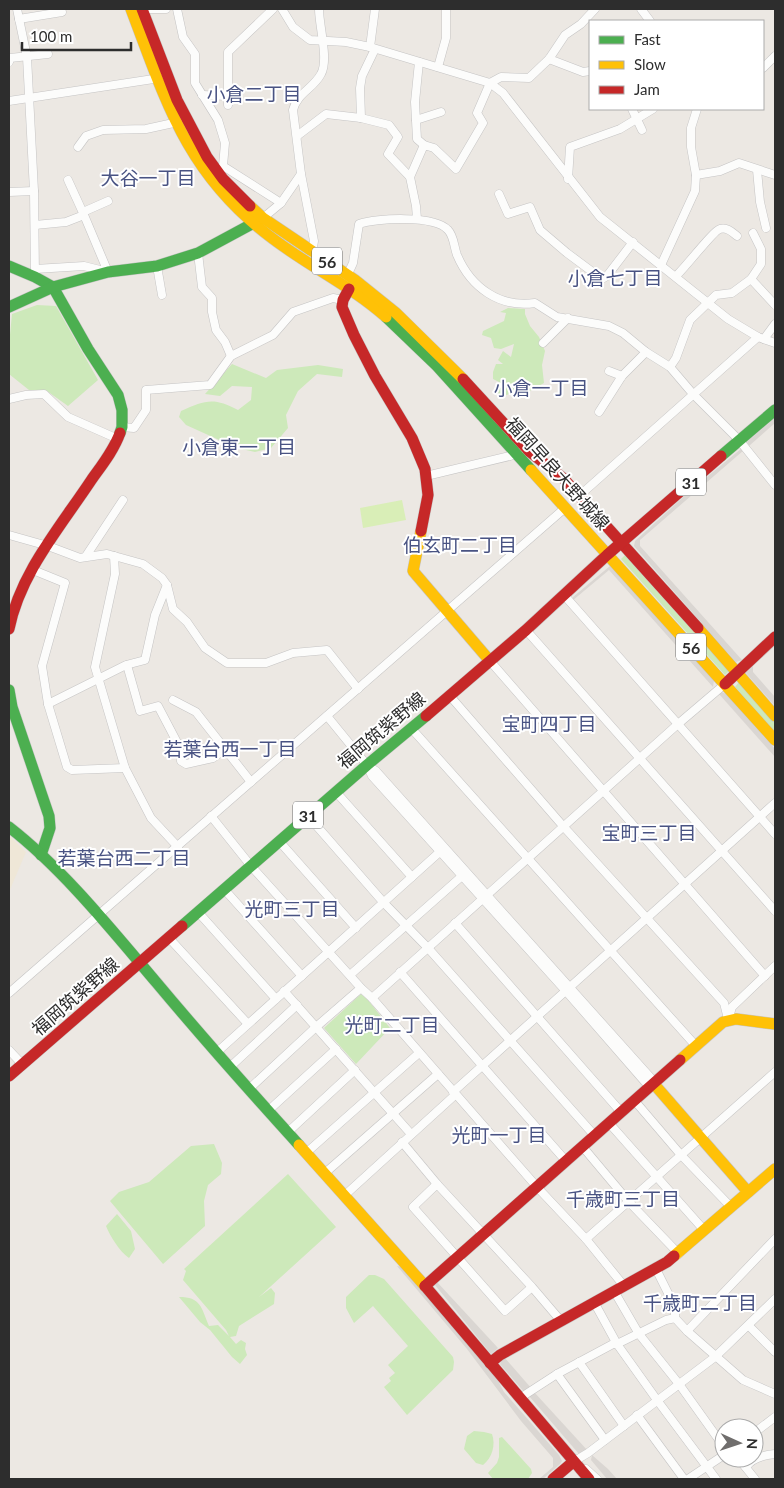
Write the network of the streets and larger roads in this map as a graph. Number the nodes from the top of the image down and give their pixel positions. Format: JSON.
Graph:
{"nodes":[{"id":1,"x":17,"y":9,"type":"edge"},
{"id":2,"x":139,"y":9,"type":"edge"},
{"id":3,"x":166,"y":9,"type":"edge"},
{"id":4,"x":177,"y":9,"type":"edge"},
{"id":5,"x":273,"y":9,"type":"edge"},
{"id":6,"x":282,"y":9,"type":"edge"},
{"id":7,"x":319,"y":9,"type":"edge"},
{"id":8,"x":375,"y":9,"type":"edge"},
{"id":9,"x":446,"y":9,"type":"edge"},
{"id":10,"x":595,"y":9,"type":"edge"},
{"id":11,"x":641,"y":9,"type":"edge"},
{"id":12,"x":62,"y":12,"type":"dead end"},
{"id":13,"x":19,"y":19,"type":"junction"},
{"id":14,"x":649,"y":20,"type":"edge"},
{"id":15,"x":322,"y":42,"type":"junction"},
{"id":16,"x":372,"y":48,"type":"junction"},
{"id":17,"x":48,"y":54,"type":"dead end"},
{"id":18,"x":159,"y":54,"type":"junction"},
{"id":19,"x":775,"y":56,"type":"edge"},
{"id":20,"x":26,"y":57,"type":"junction"},
{"id":21,"x":549,"y":59,"type":"junction"},
{"id":22,"x":9,"y":62,"type":"edge"},
{"id":23,"x":419,"y":62,"type":"junction"},
{"id":24,"x":438,"y":67,"type":"junction"},
{"id":25,"x":764,"y":67,"type":"edge"},
{"id":26,"x":589,"y":71,"type":"edge"},
{"id":27,"x":158,"y":78,"type":"junction"},
{"id":28,"x":170,"y":83,"type":"junction"},
{"id":29,"x":490,"y":83,"type":"junction"},
{"id":30,"x":202,"y":96,"type":"junction"},
{"id":31,"x":228,"y":96,"type":"junction"},
{"id":32,"x":29,"y":98,"type":"junction"},
{"id":33,"x":177,"y":100,"type":"junction"},
{"id":34,"x":9,"y":101,"type":"edge"},
{"id":35,"x":228,"y":106,"type":"dead end"},
{"id":36,"x":632,"y":110,"type":"edge"},
{"id":37,"x":651,"y":110,"type":"edge"},
{"id":38,"x":697,"y":110,"type":"edge"},
{"id":39,"x":441,"y":112,"type":"dead end"},
{"id":40,"x":361,"y":118,"type":"junction"},
{"id":41,"x":637,"y":119,"type":"junction"},
{"id":42,"x":416,"y":120,"type":"junction"},
{"id":43,"x":176,"y":122,"type":"junction"},
{"id":44,"x":190,"y":126,"type":"junction"},
{"id":45,"x":642,"y":130,"type":"dead end"},
{"id":46,"x":296,"y":136,"type":"junction"},
{"id":47,"x":424,"y":146,"type":"junction"},
{"id":48,"x":78,"y":147,"type":"dead end"},
{"id":49,"x":757,"y":170,"type":"junction"},
{"id":50,"x":302,"y":174,"type":"junction"},
{"id":51,"x":696,"y":175,"type":"junction"},
{"id":52,"x":775,"y":175,"type":"edge"},
{"id":53,"x":410,"y":177,"type":"junction"},
{"id":54,"x":568,"y":179,"type":"junction"},
{"id":55,"x":68,"y":180,"type":"dead end"},
{"id":56,"x":34,"y":191,"type":"junction"},
{"id":57,"x":9,"y":192,"type":"edge"},
{"id":58,"x":498,"y":194,"type":"dead end"},
{"id":59,"x":108,"y":201,"type":"dead end"},
{"id":60,"x":281,"y":203,"type":"junction"},
{"id":61,"x":83,"y":214,"type":"junction"},
{"id":62,"x":417,"y":219,"type":"junction"},
{"id":63,"x":258,"y":221,"type":"junction"},
{"id":64,"x":35,"y":225,"type":"junction"},
{"id":65,"x":766,"y":228,"type":"dead end"},
{"id":66,"x":753,"y":233,"type":"dead end"},
{"id":67,"x":737,"y":236,"type":"dead end"},
{"id":68,"x":633,"y":242,"type":"junction"},
{"id":69,"x":312,"y":251,"type":"junction"},
{"id":70,"x":198,"y":253,"type":"junction"},
{"id":71,"x":661,"y":265,"type":"junction"},
{"id":72,"x":9,"y":266,"type":"edge"},
{"id":73,"x":157,"y":266,"type":"junction"},
{"id":74,"x":108,"y":272,"type":"junction"},
{"id":75,"x":323,"y":272,"type":"junction"},
{"id":76,"x":35,"y":273,"type":"junction"},
{"id":77,"x":347,"y":275,"type":"junction"},
{"id":78,"x":676,"y":276,"type":"junction"},
{"id":79,"x":752,"y":279,"type":"junction"},
{"id":80,"x":52,"y":286,"type":"junction"},
{"id":81,"x":349,"y":289,"type":"junction"},
{"id":82,"x":162,"y":295,"type":"dead end"},
{"id":83,"x":360,"y":296,"type":"junction"},
{"id":84,"x":342,"y":300,"type":"junction"},
{"id":85,"x":709,"y":303,"type":"junction"},
{"id":86,"x":775,"y":305,"type":"edge"},
{"id":87,"x":9,"y":307,"type":"edge"},
{"id":88,"x":568,"y":318,"type":"junction"},
{"id":89,"x":775,"y":324,"type":"edge"},
{"id":90,"x":761,"y":338,"type":"junction"},
{"id":91,"x":775,"y":343,"type":"edge"},
{"id":92,"x":543,"y":344,"type":"dead end"},
{"id":93,"x":646,"y":352,"type":"junction"},
{"id":94,"x":231,"y":356,"type":"junction"},
{"id":95,"x":670,"y":367,"type":"junction"},
{"id":96,"x":609,"y":371,"type":"dead end"},
{"id":97,"x":622,"y":376,"type":"junction"},
{"id":98,"x":694,"y":394,"type":"junction"},
{"id":99,"x":9,"y":399,"type":"edge"},
{"id":100,"x":775,"y":410,"type":"edge"},
{"id":101,"x":599,"y":412,"type":"dead end"},
{"id":102,"x":122,"y":428,"type":"junction"},
{"id":103,"x":514,"y":436,"type":"junction"},
{"id":104,"x":118,"y":439,"type":"junction"},
{"id":105,"x":739,"y":440,"type":"junction"},
{"id":106,"x":516,"y":452,"type":"junction"},
{"id":107,"x":530,"y":452,"type":"junction"},
{"id":108,"x":426,"y":476,"type":"junction"},
{"id":109,"x":775,"y":485,"type":"edge"},
{"id":110,"x":579,"y":496,"type":"junction"},
{"id":111,"x":123,"y":500,"type":"dead end"},
{"id":112,"x":565,"y":508,"type":"junction"},
{"id":113,"x":9,"y":535,"type":"edge"},
{"id":114,"x":621,"y":544,"type":"junction"},
{"id":115,"x":48,"y":546,"type":"junction"},
{"id":116,"x":607,"y":554,"type":"junction"},
{"id":117,"x":86,"y":556,"type":"junction"},
{"id":118,"x":114,"y":556,"type":"junction"},
{"id":119,"x":33,"y":570,"type":"junction"},
{"id":120,"x":168,"y":585,"type":"junction"},
{"id":121,"x":564,"y":595,"type":"junction"},
{"id":122,"x":448,"y":611,"type":"junction"},
{"id":123,"x":9,"y":629,"type":"edge"},
{"id":124,"x":526,"y":630,"type":"junction"},
{"id":125,"x":775,"y":637,"type":"edge"},
{"id":126,"x":490,"y":661,"type":"junction"},
{"id":127,"x":127,"y":664,"type":"junction"},
{"id":128,"x":738,"y":672,"type":"junction"},
{"id":129,"x":99,"y":679,"type":"junction"},
{"id":130,"x":725,"y":684,"type":"junction"},
{"id":131,"x":358,"y":689,"type":"junction"},
{"id":132,"x":9,"y":690,"type":"edge"},
{"id":133,"x":450,"y":696,"type":"junction"},
{"id":134,"x":173,"y":700,"type":"dead end"},
{"id":135,"x":48,"y":704,"type":"junction"},
{"id":136,"x":327,"y":716,"type":"junction"},
{"id":137,"x":775,"y":716,"type":"edge"},
{"id":138,"x":678,"y":724,"type":"junction"},
{"id":139,"x":411,"y":728,"type":"junction"},
{"id":140,"x":775,"y":740,"type":"edge"},
{"id":141,"x":226,"y":748,"type":"junction"},
{"id":142,"x":639,"y":758,"type":"junction"},
{"id":143,"x":367,"y":765,"type":"junction"},
{"id":144,"x":125,"y":768,"type":"junction"},
{"id":145,"x":251,"y":782,"type":"junction"},
{"id":146,"x":602,"y":791,"type":"junction"},
{"id":147,"x":336,"y":792,"type":"junction"},
{"id":148,"x":775,"y":803,"type":"edge"},
{"id":149,"x":211,"y":816,"type":"junction"},
{"id":150,"x":308,"y":816,"type":"junction"},
{"id":151,"x":760,"y":816,"type":"junction"},
{"id":152,"x":563,"y":826,"type":"junction"},
{"id":153,"x":9,"y":827,"type":"edge"},
{"id":154,"x":775,"y":834,"type":"edge"},
{"id":155,"x":279,"y":841,"type":"junction"},
{"id":156,"x":178,"y":847,"type":"junction"},
{"id":157,"x":443,"y":850,"type":"junction"},
{"id":158,"x":721,"y":850,"type":"junction"},
{"id":159,"x":41,"y":855,"type":"junction"},
{"id":160,"x":527,"y":858,"type":"junction"},
{"id":161,"x":251,"y":866,"type":"junction"},
{"id":162,"x":462,"y":876,"type":"junction"},
{"id":163,"x":412,"y":877,"type":"junction"},
{"id":164,"x":685,"y":885,"type":"junction"},
{"id":165,"x":224,"y":889,"type":"junction"},
{"id":166,"x":485,"y":896,"type":"junction"},
{"id":167,"x":384,"y":903,"type":"junction"},
{"id":168,"x":775,"y":911,"type":"edge"},
{"id":169,"x":198,"y":912,"type":"junction"},
{"id":170,"x":99,"y":914,"type":"junction"},
{"id":171,"x":646,"y":918,"type":"junction"},
{"id":172,"x":455,"y":923,"type":"junction"},
{"id":173,"x":405,"y":926,"type":"junction"},
{"id":174,"x":356,"y":928,"type":"junction"},
{"id":175,"x":169,"y":938,"type":"junction"},
{"id":176,"x":428,"y":948,"type":"junction"},
{"id":177,"x":609,"y":951,"type":"junction"},
{"id":178,"x":330,"y":952,"type":"junction"},
{"id":179,"x":139,"y":964,"type":"junction"},
{"id":180,"x":775,"y":966,"type":"edge"},
{"id":181,"x":400,"y":972,"type":"junction"},
{"id":182,"x":350,"y":975,"type":"junction"},
{"id":183,"x":302,"y":976,"type":"junction"},
{"id":184,"x":765,"y":976,"type":"junction"},
{"id":185,"x":361,"y":988,"type":"junction"},
{"id":186,"x":567,"y":988,"type":"junction"},
{"id":187,"x":284,"y":992,"type":"junction"},
{"id":188,"x":9,"y":993,"type":"edge"},
{"id":189,"x":372,"y":998,"type":"junction"},
{"id":190,"x":276,"y":999,"type":"junction"},
{"id":191,"x":297,"y":1005,"type":"junction"},
{"id":192,"x":536,"y":1016,"type":"junction"},
{"id":193,"x":728,"y":1019,"type":"junction"},
{"id":194,"x":248,"y":1024,"type":"junction"},
{"id":195,"x":775,"y":1024,"type":"edge"},
{"id":196,"x":316,"y":1027,"type":"junction"},
{"id":197,"x":508,"y":1041,"type":"junction"},
{"id":198,"x":696,"y":1046,"type":"junction"},
{"id":199,"x":336,"y":1048,"type":"junction"},
{"id":200,"x":9,"y":1050,"type":"edge"},
{"id":201,"x":216,"y":1053,"type":"junction"},
{"id":202,"x":419,"y":1053,"type":"junction"},
{"id":203,"x":22,"y":1064,"type":"junction"},
{"id":204,"x":480,"y":1066,"type":"junction"},
{"id":205,"x":230,"y":1067,"type":"junction"},
{"id":206,"x":355,"y":1070,"type":"junction"},
{"id":207,"x":775,"y":1072,"type":"edge"},
{"id":208,"x":438,"y":1074,"type":"junction"},
{"id":209,"x":9,"y":1076,"type":"edge"},
{"id":210,"x":769,"y":1078,"type":"junction"},
{"id":211,"x":654,"y":1084,"type":"junction"},
{"id":212,"x":775,"y":1085,"type":"edge"},
{"id":213,"x":249,"y":1089,"type":"junction"},
{"id":214,"x":374,"y":1092,"type":"junction"},
{"id":215,"x":454,"y":1093,"type":"junction"},
{"id":216,"x":634,"y":1100,"type":"junction"},
{"id":217,"x":269,"y":1110,"type":"junction"},
{"id":218,"x":621,"y":1112,"type":"junction"},
{"id":219,"x":394,"y":1113,"type":"junction"},
{"id":220,"x":609,"y":1123,"type":"junction"},
{"id":221,"x":288,"y":1132,"type":"junction"},
{"id":222,"x":412,"y":1134,"type":"junction"},
{"id":223,"x":594,"y":1135,"type":"junction"},
{"id":224,"x":702,"y":1138,"type":"junction"},
{"id":225,"x":402,"y":1142,"type":"junction"},
{"id":226,"x":582,"y":1146,"type":"junction"},
{"id":227,"x":306,"y":1153,"type":"junction"},
{"id":228,"x":681,"y":1155,"type":"junction"},
{"id":229,"x":566,"y":1161,"type":"junction"},
{"id":230,"x":775,"y":1169,"type":"edge"},
{"id":231,"x":325,"y":1173,"type":"junction"},
{"id":232,"x":656,"y":1178,"type":"junction"},
{"id":233,"x":437,"y":1184,"type":"junction"},
{"id":234,"x":537,"y":1188,"type":"junction"},
{"id":235,"x":748,"y":1192,"type":"junction"},
{"id":236,"x":345,"y":1195,"type":"junction"},
{"id":237,"x":630,"y":1202,"type":"junction"},
{"id":238,"x":731,"y":1207,"type":"junction"},
{"id":239,"x":704,"y":1230,"type":"junction"},
{"id":240,"x":484,"y":1235,"type":"junction"},
{"id":241,"x":586,"y":1239,"type":"junction"},
{"id":242,"x":775,"y":1239,"type":"edge"},
{"id":243,"x":679,"y":1254,"type":"junction"},
{"id":244,"x":458,"y":1258,"type":"junction"},
{"id":245,"x":656,"y":1269,"type":"junction"},
{"id":246,"x":425,"y":1286,"type":"junction"},
{"id":247,"x":532,"y":1287,"type":"junction"},
{"id":248,"x":619,"y":1289,"type":"junction"},
{"id":249,"x":775,"y":1299,"type":"edge"},
{"id":250,"x":594,"y":1302,"type":"junction"},
{"id":251,"x":675,"y":1318,"type":"junction"},
{"id":252,"x":561,"y":1321,"type":"junction"},
{"id":253,"x":749,"y":1326,"type":"junction"},
{"id":254,"x":687,"y":1331,"type":"junction"},
{"id":255,"x":639,"y":1334,"type":"junction"},
{"id":256,"x":617,"y":1344,"type":"junction"},
{"id":257,"x":775,"y":1352,"type":"edge"},
{"id":258,"x":715,"y":1357,"type":"junction"},
{"id":259,"x":579,"y":1362,"type":"junction"},
{"id":260,"x":490,"y":1363,"type":"junction"},
{"id":261,"x":557,"y":1374,"type":"junction"},
{"id":262,"x":679,"y":1384,"type":"junction"},
{"id":263,"x":775,"y":1394,"type":"edge"},
{"id":264,"x":520,"y":1398,"type":"junction"},
{"id":265,"x":657,"y":1400,"type":"junction"},
{"id":266,"x":637,"y":1416,"type":"junction"},
{"id":267,"x":775,"y":1417,"type":"edge"},
{"id":268,"x":764,"y":1425,"type":"edge"},
{"id":269,"x":624,"y":1426,"type":"junction"},
{"id":270,"x":714,"y":1433,"type":"edge"},
{"id":271,"x":605,"y":1440,"type":"junction"},
{"id":272,"x":714,"y":1461,"type":"edge"},
{"id":273,"x":573,"y":1462,"type":"junction"},
{"id":274,"x":707,"y":1466,"type":"junction"},
{"id":275,"x":747,"y":1468,"type":"edge"},
{"id":276,"x":553,"y":1479,"type":"edge"},
{"id":277,"x":589,"y":1479,"type":"edge"},
{"id":278,"x":597,"y":1479,"type":"edge"},
{"id":279,"x":684,"y":1479,"type":"edge"},
{"id":280,"x":688,"y":1479,"type":"edge"},
{"id":281,"x":716,"y":1479,"type":"edge"},
{"id":282,"x":754,"y":1479,"type":"edge"}],
"edges":[{"from":1,"to":13,"type":"street"},
{"from":2,"to":3,"type":"street"},
{"from":2,"to":18,"type":"street","name":"福岡早良大野城線","number":"56"},
{"from":2,"to":27,"type":"street","name":"福岡早良大野城線","number":"56"},
{"from":4,"to":30,"type":"street"},
{"from":5,"to":31,"type":"street"},
{"from":6,"to":15,"type":"street"},
{"from":7,"to":15,"type":"street"},
{"from":8,"to":16,"type":"street"},
{"from":9,"to":24,"type":"street"},
{"from":10,"to":21,"type":"street"},
{"from":11,"to":14,"type":"street"},
{"from":12,"to":13,"type":"street"},
{"from":13,"to":20,"type":"street"},
{"from":15,"to":16,"type":"street"},
{"from":15,"to":46,"type":"street"},
{"from":16,"to":23,"type":"street"},
{"from":16,"to":40,"type":"street"},
{"from":17,"to":20,"type":"street"},
{"from":18,"to":27,"type":"street"},
{"from":18,"to":28,"type":"street","name":"福岡早良大野城線","number":"56"},
{"from":19,"to":25,"type":"street"},
{"from":20,"to":22,"type":"street"},
{"from":20,"to":32,"type":"street"},
{"from":21,"to":26,"type":"street"},
{"from":21,"to":29,"type":"street"},
{"from":23,"to":24,"type":"street"},
{"from":23,"to":42,"type":"street"},
{"from":24,"to":29,"type":"street"},
{"from":27,"to":28,"type":"street"},
{"from":27,"to":32,"type":"street"},
{"from":27,"to":43,"type":"street","name":"福岡早良大野城線","number":"56"},
{"from":28,"to":33,"type":"street","name":"福岡早良大野城線","number":"56"},
{"from":29,"to":47,"type":"street"},
{"from":29,"to":54,"type":"street"},
{"from":30,"to":31,"type":"street"},
{"from":30,"to":60,"type":"street"},
{"from":31,"to":35,"type":"street"},
{"from":32,"to":34,"type":"street"},
{"from":32,"to":56,"type":"street"},
{"from":33,"to":43,"type":"street"},
{"from":33,"to":44,"type":"street","name":"福岡早良大野城線","number":"56"},
{"from":36,"to":41,"type":"street"},
{"from":37,"to":41,"type":"street"},
{"from":38,"to":51,"type":"street"},
{"from":39,"to":42,"type":"street"},
{"from":40,"to":46,"type":"street"},
{"from":40,"to":53,"type":"street"},
{"from":41,"to":45,"type":"street"},
{"from":41,"to":54,"type":"street"},
{"from":42,"to":47,"type":"street"},
{"from":43,"to":44,"type":"street"},
{"from":43,"to":48,"type":"street"},
{"from":43,"to":63,"type":"street","name":"福岡早良大野城線","number":"56"},
{"from":44,"to":63,"type":"street","name":"福岡早良大野城線","number":"56"},
{"from":46,"to":50,"type":"street"},
{"from":47,"to":53,"type":"street"},
{"from":49,"to":51,"type":"street"},
{"from":49,"to":52,"type":"street"},
{"from":49,"to":65,"type":"street"},
{"from":50,"to":60,"type":"street"},
{"from":50,"to":69,"type":"street"},
{"from":51,"to":71,"type":"street"},
{"from":53,"to":62,"type":"street"},
{"from":54,"to":68,"type":"street"},
{"from":55,"to":61,"type":"street"},
{"from":56,"to":57,"type":"street"},
{"from":56,"to":64,"type":"street"},
{"from":58,"to":68,"type":"street"},
{"from":59,"to":61,"type":"street"},
{"from":60,"to":63,"type":"street"},
{"from":61,"to":64,"type":"street"},
{"from":61,"to":74,"type":"street"},
{"from":62,"to":77,"type":"street"},
{"from":62,"to":88,"type":"street"},
{"from":63,"to":69,"type":"street","name":"福岡早良大野城線","number":"56"},
{"from":63,"to":70,"type":"street"},
{"from":63,"to":75,"type":"street","name":"福岡早良大野城線","number":"56"},
{"from":64,"to":76,"type":"street"},
{"from":66,"to":79,"type":"street"},
{"from":67,"to":78,"type":"street"},
{"from":68,"to":71,"type":"street"},
{"from":69,"to":75,"type":"street"},
{"from":69,"to":77,"type":"street","name":"福岡早良大野城線","number":"56"},
{"from":70,"to":73,"type":"street"},
{"from":70,"to":94,"type":"street"},
{"from":71,"to":78,"type":"street"},
{"from":72,"to":76,"type":"street"},
{"from":73,"to":74,"type":"street"},
{"from":73,"to":82,"type":"street"},
{"from":74,"to":76,"type":"street"},
{"from":74,"to":80,"type":"street"},
{"from":75,"to":81,"type":"street","name":"福岡早良大野城線","number":"56"},
{"from":76,"to":80,"type":"street"},
{"from":77,"to":83,"type":"street"},
{"from":77,"to":103,"type":"street","name":"福岡早良大野城線","number":"56"},
{"from":78,"to":85,"type":"street"},
{"from":79,"to":85,"type":"street"},
{"from":79,"to":86,"type":"street"},
{"from":80,"to":87,"type":"street"},
{"from":80,"to":102,"type":"street"},
{"from":81,"to":83,"type":"street","name":"福岡早良大野城線","number":"56"},
{"from":81,"to":84,"type":"street"},
{"from":83,"to":106,"type":"street","name":"福岡早良大野城線","number":"56"},
{"from":84,"to":94,"type":"street"},
{"from":84,"to":108,"type":"street"},
{"from":85,"to":90,"type":"street"},
{"from":85,"to":95,"type":"street"},
{"from":88,"to":92,"type":"street"},
{"from":88,"to":93,"type":"street"},
{"from":89,"to":90,"type":"street"},
{"from":90,"to":91,"type":"street"},
{"from":90,"to":98,"type":"street"},
{"from":93,"to":95,"type":"street"},
{"from":93,"to":97,"type":"street"},
{"from":94,"to":102,"type":"street"},
{"from":95,"to":98,"type":"street"},
{"from":96,"to":97,"type":"street"},
{"from":97,"to":101,"type":"street"},
{"from":98,"to":105,"type":"street"},
{"from":98,"to":110,"type":"street"},
{"from":99,"to":104,"type":"street"},
{"from":100,"to":105,"type":"street","name":"福岡筑紫野線","number":"31"},
{"from":102,"to":104,"type":"street"},
{"from":103,"to":106,"type":"street"},
{"from":103,"to":107,"type":"street","name":"福岡早良大野城線","number":"56"},
{"from":104,"to":115,"type":"street"},
{"from":105,"to":109,"type":"street"},
{"from":105,"to":114,"type":"street","name":"福岡筑紫野線","number":"31"},
{"from":106,"to":107,"type":"street"},
{"from":106,"to":108,"type":"street"},
{"from":106,"to":112,"type":"street","name":"福岡早良大野城線","number":"56"},
{"from":107,"to":110,"type":"street","name":"福岡早良大野城線","number":"56"},
{"from":108,"to":122,"type":"street"},
{"from":110,"to":114,"type":"street","name":"福岡早良大野城線","number":"56"},
{"from":111,"to":117,"type":"street"},
{"from":112,"to":116,"type":"street","name":"福岡早良大野城線","number":"56"},
{"from":112,"to":122,"type":"street"},
{"from":113,"to":115,"type":"street"},
{"from":114,"to":116,"type":"street","name":"福岡筑紫野線","number":"31"},
{"from":114,"to":128,"type":"street","name":"福岡早良大野城線","number":"56"},
{"from":115,"to":117,"type":"street"},
{"from":115,"to":119,"type":"street"},
{"from":116,"to":121,"type":"street","name":"福岡筑紫野線","number":"31"},
{"from":116,"to":130,"type":"street","name":"福岡早良大野城線","number":"56"},
{"from":117,"to":118,"type":"street"},
{"from":118,"to":120,"type":"street"},
{"from":118,"to":129,"type":"street"},
{"from":119,"to":123,"type":"street"},
{"from":119,"to":135,"type":"street"},
{"from":120,"to":127,"type":"street"},
{"from":120,"to":131,"type":"street"},
{"from":121,"to":124,"type":"street","name":"福岡筑紫野線","number":"31"},
{"from":121,"to":138,"type":"street"},
{"from":122,"to":126,"type":"street"},
{"from":122,"to":131,"type":"street"},
{"from":124,"to":126,"type":"street","name":"福岡筑紫野線","number":"31"},
{"from":124,"to":142,"type":"street"},
{"from":125,"to":128,"type":"street"},
{"from":126,"to":133,"type":"street","name":"福岡筑紫野線","number":"31"},
{"from":126,"to":146,"type":"street"},
{"from":127,"to":129,"type":"street"},
{"from":127,"to":141,"type":"street"},
{"from":128,"to":130,"type":"street"},
{"from":128,"to":137,"type":"street","name":"福岡早良大野城線","number":"56"},
{"from":129,"to":135,"type":"street"},
{"from":129,"to":144,"type":"street"},
{"from":130,"to":138,"type":"street"},
{"from":130,"to":140,"type":"street","name":"福岡早良大野城線","number":"56"},
{"from":131,"to":136,"type":"street"},
{"from":132,"to":159,"type":"street"},
{"from":133,"to":139,"type":"street","name":"福岡筑紫野線","number":"31"},
{"from":133,"to":152,"type":"street"},
{"from":134,"to":141,"type":"street"},
{"from":135,"to":144,"type":"street"},
{"from":136,"to":143,"type":"street"},
{"from":136,"to":145,"type":"street"},
{"from":138,"to":142,"type":"street"},
{"from":138,"to":151,"type":"street"},
{"from":139,"to":143,"type":"street","name":"福岡筑紫野線","number":"31"},
{"from":139,"to":160,"type":"street"},
{"from":141,"to":145,"type":"street"},
{"from":142,"to":146,"type":"street"},
{"from":142,"to":158,"type":"street"},
{"from":143,"to":147,"type":"street","name":"福岡筑紫野線","number":"31"},
{"from":143,"to":157,"type":"street"},
{"from":144,"to":156,"type":"street"},
{"from":145,"to":149,"type":"street"},
{"from":146,"to":152,"type":"street"},
{"from":146,"to":164,"type":"street"},
{"from":147,"to":150,"type":"street","name":"福岡筑紫野線","number":"31"},
{"from":147,"to":163,"type":"street"},
{"from":148,"to":151,"type":"street"},
{"from":149,"to":156,"type":"street"},
{"from":149,"to":161,"type":"street"},
{"from":150,"to":155,"type":"street","name":"福岡筑紫野線","number":"31"},
{"from":150,"to":167,"type":"street"},
{"from":151,"to":154,"type":"street"},
{"from":151,"to":158,"type":"street"},
{"from":152,"to":160,"type":"street"},
{"from":152,"to":171,"type":"street"},
{"from":153,"to":159,"type":"street"},
{"from":155,"to":161,"type":"street","name":"福岡筑紫野線","number":"31"},
{"from":155,"to":174,"type":"street"},
{"from":156,"to":170,"type":"street"},
{"from":157,"to":162,"type":"street"},
{"from":157,"to":163,"type":"street"},
{"from":157,"to":166,"type":"street"},
{"from":158,"to":164,"type":"street"},
{"from":158,"to":168,"type":"street"},
{"from":159,"to":170,"type":"street"},
{"from":160,"to":166,"type":"street"},
{"from":160,"to":177,"type":"street"},
{"from":161,"to":165,"type":"street","name":"福岡筑紫野線","number":"31"},
{"from":161,"to":178,"type":"street"},
{"from":162,"to":166,"type":"street"},
{"from":162,"to":173,"type":"street"},
{"from":163,"to":167,"type":"street"},
{"from":164,"to":171,"type":"street"},
{"from":164,"to":184,"type":"street"},
{"from":165,"to":169,"type":"street","name":"福岡筑紫野線","number":"31"},
{"from":165,"to":183,"type":"street"},
{"from":166,"to":172,"type":"street"},
{"from":166,"to":186,"type":"street"},
{"from":167,"to":173,"type":"street"},
{"from":167,"to":174,"type":"street"},
{"from":169,"to":175,"type":"street","name":"福岡筑紫野線","number":"31"},
{"from":169,"to":190,"type":"street"},
{"from":170,"to":179,"type":"street"},
{"from":170,"to":188,"type":"street"},
{"from":171,"to":177,"type":"street"},
{"from":171,"to":193,"type":"street"},
{"from":172,"to":176,"type":"street"},
{"from":172,"to":192,"type":"street"},
{"from":173,"to":176,"type":"street"},
{"from":173,"to":182,"type":"street"},
{"from":174,"to":178,"type":"street"},
{"from":175,"to":179,"type":"street","name":"福岡筑紫野線","number":"31"},
{"from":175,"to":194,"type":"street"},
{"from":176,"to":181,"type":"street"},
{"from":176,"to":197,"type":"street"},
{"from":177,"to":186,"type":"street"},
{"from":177,"to":198,"type":"street"},
{"from":178,"to":182,"type":"street"},
{"from":178,"to":183,"type":"street"},
{"from":179,"to":201,"type":"street"},
{"from":179,"to":203,"type":"street","name":"福岡筑紫野線","number":"31"},
{"from":180,"to":184,"type":"street"},
{"from":181,"to":189,"type":"street"},
{"from":181,"to":204,"type":"street"},
{"from":182,"to":185,"type":"street"},
{"from":183,"to":187,"type":"street"},
{"from":184,"to":193,"type":"street"},
{"from":185,"to":189,"type":"street"},
{"from":185,"to":196,"type":"street"},
{"from":186,"to":192,"type":"street"},
{"from":186,"to":211,"type":"street"},
{"from":187,"to":190,"type":"street"},
{"from":187,"to":191,"type":"street"},
{"from":189,"to":202,"type":"street"},
{"from":190,"to":194,"type":"street"},
{"from":191,"to":196,"type":"street"},
{"from":191,"to":205,"type":"street"},
{"from":192,"to":197,"type":"street"},
{"from":192,"to":218,"type":"street"},
{"from":193,"to":195,"type":"street"},
{"from":193,"to":198,"type":"street"},
{"from":194,"to":201,"type":"street"},
{"from":196,"to":199,"type":"street"},
{"from":196,"to":213,"type":"street"},
{"from":197,"to":204,"type":"street"},
{"from":197,"to":223,"type":"street"},
{"from":198,"to":211,"type":"street"},
{"from":199,"to":206,"type":"street"},
{"from":199,"to":217,"type":"street"},
{"from":200,"to":203,"type":"street"},
{"from":201,"to":205,"type":"street"},
{"from":202,"to":208,"type":"street"},
{"from":202,"to":214,"type":"street"},
{"from":203,"to":209,"type":"street","name":"福岡筑紫野線","number":"31"},
{"from":204,"to":215,"type":"street"},
{"from":204,"to":229,"type":"street"},
{"from":205,"to":213,"type":"street"},
{"from":206,"to":214,"type":"street"},
{"from":206,"to":221,"type":"street"},
{"from":207,"to":210,"type":"street"},
{"from":208,"to":215,"type":"street"},
{"from":208,"to":219,"type":"street"},
{"from":210,"to":212,"type":"street"},
{"from":210,"to":224,"type":"street"},
{"from":211,"to":216,"type":"street"},
{"from":211,"to":224,"type":"street"},
{"from":213,"to":217,"type":"street"},
{"from":214,"to":219,"type":"street"},
{"from":214,"to":227,"type":"street"},
{"from":215,"to":222,"type":"street"},
{"from":215,"to":234,"type":"street"},
{"from":216,"to":218,"type":"street"},
{"from":216,"to":228,"type":"street"},
{"from":217,"to":221,"type":"street"},
{"from":218,"to":220,"type":"street"},
{"from":219,"to":222,"type":"street"},
{"from":219,"to":231,"type":"street"},
{"from":220,"to":223,"type":"street"},
{"from":220,"to":232,"type":"street"},
{"from":221,"to":227,"type":"street"},
{"from":222,"to":225,"type":"street"},
{"from":223,"to":226,"type":"street"},
{"from":224,"to":228,"type":"street"},
{"from":224,"to":235,"type":"street"},
{"from":225,"to":233,"type":"street"},
{"from":225,"to":236,"type":"street"},
{"from":226,"to":229,"type":"street"},
{"from":226,"to":237,"type":"street"},
{"from":227,"to":231,"type":"street"},
{"from":228,"to":232,"type":"street"},
{"from":228,"to":238,"type":"street"},
{"from":229,"to":234,"type":"street"},
{"from":230,"to":235,"type":"street"},
{"from":231,"to":236,"type":"street"},
{"from":232,"to":237,"type":"street"},
{"from":232,"to":239,"type":"street"},
{"from":233,"to":240,"type":"street"},
{"from":233,"to":244,"type":"street"},
{"from":234,"to":240,"type":"street"},
{"from":234,"to":241,"type":"street"},
{"from":235,"to":238,"type":"street"},
{"from":236,"to":246,"type":"street"},
{"from":237,"to":241,"type":"street"},
{"from":237,"to":243,"type":"street"},
{"from":238,"to":239,"type":"street"},
{"from":239,"to":243,"type":"street"},
{"from":240,"to":244,"type":"street"},
{"from":240,"to":247,"type":"street"},
{"from":241,"to":248,"type":"street"},
{"from":242,"to":254,"type":"street"},
{"from":243,"to":245,"type":"street"},
{"from":244,"to":246,"type":"street"},
{"from":244,"to":247,"type":"street"},
{"from":245,"to":248,"type":"street"},
{"from":245,"to":251,"type":"street"},
{"from":246,"to":260,"type":"street"},
{"from":247,"to":252,"type":"street"},
{"from":248,"to":250,"type":"street"},
{"from":248,"to":255,"type":"street"},
{"from":249,"to":253,"type":"street"},
{"from":250,"to":252,"type":"street"},
{"from":250,"to":256,"type":"street"},
{"from":251,"to":254,"type":"street"},
{"from":251,"to":255,"type":"street"},
{"from":252,"to":260,"type":"street"},
{"from":253,"to":257,"type":"street"},
{"from":253,"to":258,"type":"street"},
{"from":254,"to":258,"type":"street"},
{"from":255,"to":256,"type":"street"},
{"from":255,"to":262,"type":"street"},
{"from":256,"to":259,"type":"street"},
{"from":256,"to":265,"type":"street"},
{"from":258,"to":262,"type":"street"},
{"from":258,"to":263,"type":"street"},
{"from":259,"to":261,"type":"street"},
{"from":259,"to":269,"type":"street"},
{"from":260,"to":264,"type":"street"},
{"from":261,"to":264,"type":"street"},
{"from":261,"to":271,"type":"street"},
{"from":262,"to":265,"type":"street"},
{"from":262,"to":270,"type":"street"},
{"from":264,"to":273,"type":"street"},
{"from":265,"to":266,"type":"street"},
{"from":265,"to":274,"type":"street"},
{"from":266,"to":269,"type":"street"},
{"from":266,"to":279,"type":"street"},
{"from":267,"to":268,"type":"street"},
{"from":269,"to":271,"type":"street"},
{"from":271,"to":273,"type":"street"},
{"from":272,"to":274,"type":"street"},
{"from":273,"to":276,"type":"street"},
{"from":273,"to":277,"type":"street"},
{"from":273,"to":278,"type":"street"},
{"from":274,"to":280,"type":"street"},
{"from":274,"to":281,"type":"street"},
{"from":275,"to":282,"type":"street"}]}
